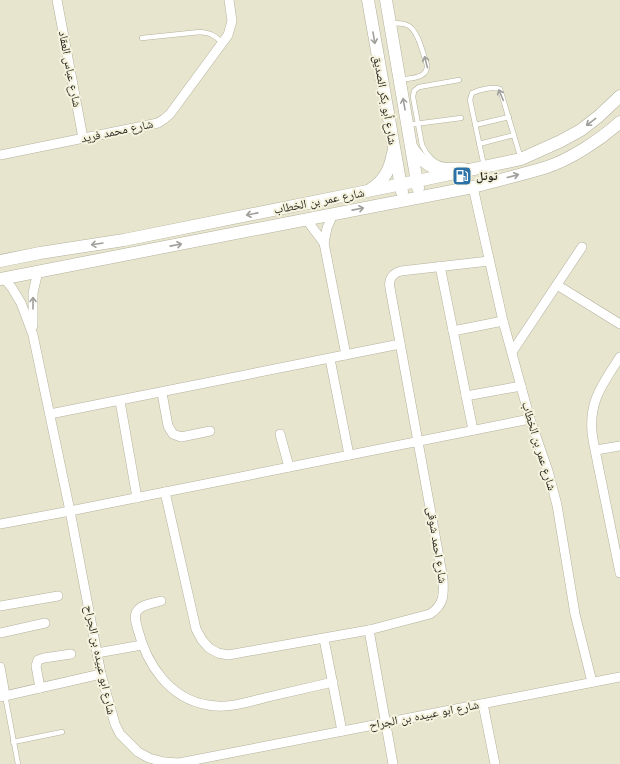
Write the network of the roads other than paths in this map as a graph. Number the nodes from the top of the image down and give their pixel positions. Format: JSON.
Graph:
{"nodes":[{"id":1,"x":57,"y":0,"type":"edge"},
{"id":2,"x":229,"y":0,"type":"edge"},
{"id":3,"x":368,"y":0,"type":"edge"},
{"id":4,"x":386,"y":0,"type":"edge"},
{"id":5,"x":390,"y":23,"type":"junction"},
{"id":6,"x":142,"y":38,"type":"dead end"},
{"id":7,"x":222,"y":43,"type":"junction"},
{"id":8,"x":400,"y":80,"type":"junction"},
{"id":9,"x":459,"y":80,"type":"dead end"},
{"id":10,"x":620,"y":96,"type":"edge"},
{"id":11,"x":509,"y":117,"type":"junction"},
{"id":12,"x":461,"y":118,"type":"dead end"},
{"id":13,"x":620,"y":122,"type":"edge"},
{"id":14,"x":413,"y":125,"type":"junction"},
{"id":15,"x":475,"y":125,"type":"junction"},
{"id":16,"x":514,"y":135,"type":"junction"},
{"id":17,"x":83,"y":138,"type":"junction"},
{"id":18,"x":479,"y":144,"type":"junction"},
{"id":19,"x":411,"y":146,"type":"junction"},
{"id":20,"x":394,"y":150,"type":"junction"},
{"id":21,"x":0,"y":155,"type":"edge"},
{"id":22,"x":520,"y":159,"type":"junction"},
{"id":23,"x":479,"y":168,"type":"junction"},
{"id":24,"x":454,"y":173,"type":"junction"},
{"id":25,"x":417,"y":181,"type":"junction"},
{"id":26,"x":400,"y":184,"type":"junction"},
{"id":27,"x":473,"y":188,"type":"junction"},
{"id":28,"x":370,"y":190,"type":"junction"},
{"id":29,"x":420,"y":197,"type":"junction"},
{"id":30,"x":403,"y":200,"type":"junction"},
{"id":31,"x":332,"y":214,"type":"junction"},
{"id":32,"x":306,"y":219,"type":"junction"},
{"id":33,"x":144,"y":235,"type":"junction"},
{"id":34,"x":124,"y":240,"type":"junction"},
{"id":35,"x":324,"y":243,"type":"junction"},
{"id":36,"x":582,"y":246,"type":"dead end"},
{"id":37,"x":147,"y":251,"type":"junction"},
{"id":38,"x":127,"y":254,"type":"junction"},
{"id":39,"x":0,"y":261,"type":"edge"},
{"id":40,"x":490,"y":261,"type":"junction"},
{"id":41,"x":440,"y":266,"type":"junction"},
{"id":42,"x":38,"y":271,"type":"junction"},
{"id":43,"x":2,"y":278,"type":"edge"},
{"id":44,"x":557,"y":285,"type":"junction"},
{"id":45,"x":504,"y":321,"type":"junction"},
{"id":46,"x":620,"y":324,"type":"edge"},
{"id":47,"x":453,"y":331,"type":"junction"},
{"id":48,"x":33,"y":335,"type":"junction"},
{"id":49,"x":400,"y":344,"type":"junction"},
{"id":50,"x":512,"y":352,"type":"junction"},
{"id":51,"x":346,"y":355,"type":"junction"},
{"id":52,"x":620,"y":357,"type":"edge"},
{"id":53,"x":330,"y":358,"type":"junction"},
{"id":54,"x":521,"y":386,"type":"junction"},
{"id":55,"x":162,"y":393,"type":"junction"},
{"id":56,"x":466,"y":396,"type":"junction"},
{"id":57,"x":120,"y":401,"type":"junction"},
{"id":58,"x":50,"y":414,"type":"junction"},
{"id":59,"x":530,"y":419,"type":"junction"},
{"id":60,"x":473,"y":430,"type":"junction"},
{"id":61,"x":210,"y":431,"type":"dead end"},
{"id":62,"x":280,"y":434,"type":"dead end"},
{"id":63,"x":418,"y":441,"type":"junction"},
{"id":64,"x":620,"y":446,"type":"edge"},
{"id":65,"x":596,"y":450,"type":"junction"},
{"id":66,"x":349,"y":455,"type":"junction"},
{"id":67,"x":289,"y":467,"type":"junction"},
{"id":68,"x":165,"y":492,"type":"junction"},
{"id":69,"x":137,"y":498,"type":"junction"},
{"id":70,"x":70,"y":511,"type":"junction"},
{"id":71,"x":0,"y":524,"type":"edge"},
{"id":72,"x":620,"y":573,"type":"edge"},
{"id":73,"x":58,"y":596,"type":"dead end"},
{"id":74,"x":161,"y":601,"type":"dead end"},
{"id":75,"x":0,"y":606,"type":"edge"},
{"id":76,"x":45,"y":623,"type":"dead end"},
{"id":77,"x":369,"y":630,"type":"junction"},
{"id":78,"x":0,"y":633,"type":"edge"},
{"id":79,"x":324,"y":639,"type":"junction"},
{"id":80,"x":142,"y":645,"type":"junction"},
{"id":81,"x":97,"y":653,"type":"junction"},
{"id":82,"x":71,"y":654,"type":"dead end"},
{"id":83,"x":0,"y":667,"type":"edge"},
{"id":84,"x":101,"y":674,"type":"junction"},
{"id":85,"x":620,"y":677,"type":"edge"},
{"id":86,"x":333,"y":682,"type":"junction"},
{"id":87,"x":592,"y":682,"type":"junction"},
{"id":88,"x":40,"y":688,"type":"junction"},
{"id":89,"x":3,"y":696,"type":"edge"},
{"id":90,"x":483,"y":704,"type":"junction"},
{"id":91,"x":385,"y":723,"type":"junction"},
{"id":92,"x":342,"y":731,"type":"junction"},
{"id":93,"x":62,"y":732,"type":"dead end"},
{"id":94,"x":13,"y":742,"type":"junction"},
{"id":95,"x":18,"y":764,"type":"edge"},
{"id":96,"x":393,"y":764,"type":"edge"},
{"id":97,"x":495,"y":764,"type":"edge"}],
"edges":[{"from":1,"to":17,"type":"street","name":"شارع عباس العقاد"},
{"from":2,"to":7,"type":"street","name":"شارع محمد فريد"},
{"from":3,"to":20,"type":"street","name":"شارع أبو بكر الصديق","one_way":true},
{"from":4,"to":5,"type":"street","name":"شارع أبو بكر الصديق"},
{"from":5,"to":8,"type":"street","name":"شارع أبو بكر الصديق"},
{"from":8,"to":5,"type":"lane","one_way":true},
{"from":6,"to":7,"type":"lane"},
{"from":7,"to":17,"type":"street","name":"شارع محمد فريد"},
{"from":14,"to":8,"type":"street","name":"شارع أبو بكر الصديق","one_way":true},
{"from":9,"to":14,"type":"lane"},
{"from":10,"to":22,"type":"street","name":"شارع عمر بن الخطاب","one_way":true},
{"from":11,"to":15,"type":"lane"},
{"from":11,"to":15,"type":"lane","one_way":true},
{"from":11,"to":16,"type":"lane"},
{"from":12,"to":14,"type":"lane"},
{"from":27,"to":13,"type":"street","name":"شارع عمر بن الخطاب","one_way":true},
{"from":14,"to":19,"type":"street","name":"شارع أبو بكر الصديق"},
{"from":14,"to":23,"type":"lane"},
{"from":15,"to":18,"type":"lane"},
{"from":16,"to":18,"type":"lane"},
{"from":16,"to":22,"type":"lane"},
{"from":17,"to":21,"type":"street","name":"شارع محمد فريد"},
{"from":18,"to":23,"type":"lane"},
{"from":19,"to":24,"type":"street"},
{"from":19,"to":25,"type":"street","name":"شارع أبو بكر الصديق"},
{"from":20,"to":26,"type":"street","name":"شارع أبو بكر الصديق"},
{"from":20,"to":28,"type":"street"},
{"from":22,"to":23,"type":"street","name":"شارع عمر بن الخطاب"},
{"from":23,"to":24,"type":"street","name":"شارع عمر بن الخطاب"},
{"from":24,"to":25,"type":"street","name":"شارع عمر بن الخطاب"},
{"from":25,"to":26,"type":"street","name":"شارع عمر بن الخطاب"},
{"from":25,"to":29,"type":"street","name":"شارع أبو بكر الصديق"},
{"from":26,"to":28,"type":"street","name":"شارع عمر بن الخطاب"},
{"from":26,"to":30,"type":"street","name":"شارع أبو بكر الصديق"},
{"from":27,"to":29,"type":"street","name":"شارع عمر بن الخطاب"},
{"from":27,"to":40,"type":"street","name":"شارع عمر بن الخطاب"},
{"from":28,"to":33,"type":"street","name":"شارع عمر بن الخطاب","one_way":true},
{"from":29,"to":30,"type":"street","name":"شارع عمر بن الخطاب"},
{"from":31,"to":30,"type":"street","name":"شارع عمر بن الخطاب","one_way":true},
{"from":31,"to":32,"type":"street","name":"شارع عمر بن الخطاب"},
{"from":31,"to":35,"type":"street"},
{"from":32,"to":35,"type":"street"},
{"from":37,"to":32,"type":"street","name":"شارع عمر بن الخطاب","one_way":true},
{"from":33,"to":34,"type":"street","name":"شارع عمر بن الخطاب"},
{"from":33,"to":37,"type":"street"},
{"from":34,"to":38,"type":"street"},
{"from":34,"to":39,"type":"street","name":"شارع عمر بن الخطاب","one_way":true},
{"from":35,"to":51,"type":"street"},
{"from":36,"to":44,"type":"street"},
{"from":37,"to":38,"type":"street","name":"شارع عمر بن الخطاب"},
{"from":38,"to":42,"type":"street","name":"شارع عمر بن الخطاب"},
{"from":40,"to":41,"type":"street"},
{"from":40,"to":45,"type":"street","name":"شارع عمر بن الخطاب"},
{"from":41,"to":47,"type":"street"},
{"from":41,"to":49,"type":"street","name":"شارع احمد شوقى"},
{"from":42,"to":43,"type":"street","name":"شارع عمر بن الخطاب"},
{"from":48,"to":42,"type":"street","name":"شارع ابو عبيده بن الجراح","one_way":true},
{"from":43,"to":48,"type":"street","name":"شارع ابو عبيده بن الجراح"},
{"from":44,"to":46,"type":"street"},
{"from":44,"to":50,"type":"street"},
{"from":45,"to":47,"type":"street"},
{"from":45,"to":50,"type":"street","name":"شارع عمر بن الخطاب"},
{"from":47,"to":56,"type":"street"},
{"from":48,"to":58,"type":"street","name":"شارع ابو عبيده بن الجراح"},
{"from":49,"to":51,"type":"street"},
{"from":49,"to":63,"type":"street","name":"شارع احمد شوقى"},
{"from":50,"to":54,"type":"street","name":"شارع عمر بن الخطاب"},
{"from":51,"to":53,"type":"street"},
{"from":52,"to":65,"type":"street"},
{"from":53,"to":55,"type":"street"},
{"from":53,"to":66,"type":"street"},
{"from":54,"to":56,"type":"street"},
{"from":54,"to":59,"type":"street","name":"شارع عمر بن الخطاب"},
{"from":55,"to":57,"type":"street"},
{"from":55,"to":61,"type":"street"},
{"from":56,"to":60,"type":"street"},
{"from":57,"to":58,"type":"street"},
{"from":57,"to":69,"type":"street"},
{"from":58,"to":70,"type":"street","name":"شارع ابو عبيده بن الجراح"},
{"from":59,"to":60,"type":"street"},
{"from":59,"to":87,"type":"street","name":"شارع عمر بن الخطاب"},
{"from":60,"to":63,"type":"street"},
{"from":62,"to":67,"type":"street"},
{"from":63,"to":66,"type":"street"},
{"from":63,"to":77,"type":"street","name":"شارع احمد شوقى"},
{"from":64,"to":65,"type":"street"},
{"from":65,"to":72,"type":"street"},
{"from":66,"to":67,"type":"street"},
{"from":67,"to":68,"type":"street"},
{"from":68,"to":69,"type":"street"},
{"from":68,"to":79,"type":"street","name":"شارع احمد شوقى"},
{"from":69,"to":70,"type":"street"},
{"from":70,"to":71,"type":"street"},
{"from":70,"to":81,"type":"street","name":"شارع ابو عبيده بن الجراح"},
{"from":73,"to":75,"type":"street"},
{"from":74,"to":80,"type":"street"},
{"from":76,"to":78,"type":"street"},
{"from":77,"to":79,"type":"street","name":"شارع احمد شوقى"},
{"from":77,"to":91,"type":"street"},
{"from":79,"to":86,"type":"street"},
{"from":80,"to":81,"type":"street"},
{"from":80,"to":86,"type":"street"},
{"from":81,"to":84,"type":"street","name":"شارع ابو عبيده بن الجراح"},
{"from":82,"to":88,"type":"street"},
{"from":83,"to":89,"type":"street"},
{"from":84,"to":88,"type":"street"},
{"from":84,"to":92,"type":"street","name":"شارع ابو عبيده بن الجراح"},
{"from":85,"to":87,"type":"street","name":"شارع ابو عبيده بن الجراح"},
{"from":86,"to":92,"type":"street"},
{"from":87,"to":90,"type":"street","name":"شارع ابو عبيده بن الجراح"},
{"from":88,"to":89,"type":"street"},
{"from":89,"to":94,"type":"lane"},
{"from":90,"to":91,"type":"street","name":"شارع ابو عبيده بن الجراح"},
{"from":90,"to":97,"type":"street"},
{"from":91,"to":92,"type":"street","name":"شارع ابو عبيده بن الجراح"},
{"from":91,"to":96,"type":"street"},
{"from":93,"to":94,"type":"lane"},
{"from":94,"to":95,"type":"lane"}]}
